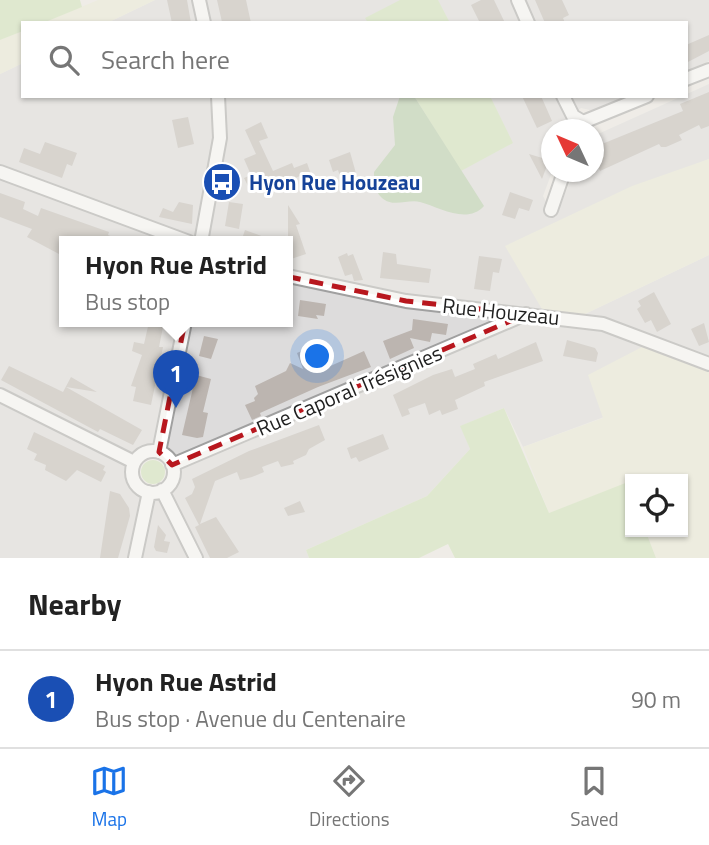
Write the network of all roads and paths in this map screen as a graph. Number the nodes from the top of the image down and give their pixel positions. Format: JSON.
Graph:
{"nodes":[{"id":1,"x":199,"y":0,"type":"edge"},
{"id":2,"x":518,"y":0,"type":"edge"},
{"id":3,"x":204,"y":21,"type":"edge"},
{"id":4,"x":527,"y":21,"type":"edge"},
{"id":5,"x":709,"y":70,"type":"edge"},
{"id":6,"x":688,"y":78,"type":"edge"},
{"id":7,"x":218,"y":98,"type":"edge"},
{"id":8,"x":563,"y":98,"type":"edge"},
{"id":9,"x":643,"y":98,"type":"edge"},
{"id":10,"x":575,"y":119,"type":"edge"},
{"id":11,"x":596,"y":119,"type":"edge"},
{"id":12,"x":0,"y":172,"type":"edge"},
{"id":13,"x":561,"y":182,"type":"edge"},
{"id":14,"x":551,"y":210,"type":"dead end"},
{"id":15,"x":173,"y":236,"type":"edge"},
{"id":16,"x":202,"y":236,"type":"edge"},
{"id":17,"x":293,"y":277,"type":"edge"},
{"id":18,"x":527,"y":314,"type":"junction"},
{"id":19,"x":184,"y":327,"type":"edge"},
{"id":20,"x":709,"y":364,"type":"edge"},
{"id":21,"x":0,"y":395,"type":"edge"},
{"id":22,"x":159,"y":452,"type":"junction"},
{"id":23,"x":134,"y":462,"type":"junction"},
{"id":24,"x":172,"y":465,"type":"junction"},
{"id":25,"x":156,"y":491,"type":"junction"},
{"id":26,"x":135,"y":558,"type":"edge"},
{"id":27,"x":196,"y":558,"type":"edge"}],
"edges":[{"from":1,"to":3,"type":"street"},
{"from":2,"to":4,"type":"street"},
{"from":5,"to":6,"type":"street"},
{"from":7,"to":16,"type":"street"},
{"from":8,"to":10,"type":"street"},
{"from":9,"to":11,"type":"street"},
{"from":12,"to":15,"type":"street"},
{"from":13,"to":14,"type":"street"},
{"from":17,"to":18,"type":"street","name":"Rue Houzeau"},
{"from":18,"to":20,"type":"street","name":"Rue Houzeau"},
{"from":18,"to":24,"type":"street","name":"Rue Caporal Trésignies"},
{"from":19,"to":22,"type":"street"},
{"from":21,"to":23,"type":"street"},
{"from":22,"to":23,"type":"street"},
{"from":22,"to":24,"type":"street"},
{"from":23,"to":25,"type":"street"},
{"from":24,"to":25,"type":"street"},
{"from":25,"to":26,"type":"street"},
{"from":25,"to":27,"type":"street"}]}
